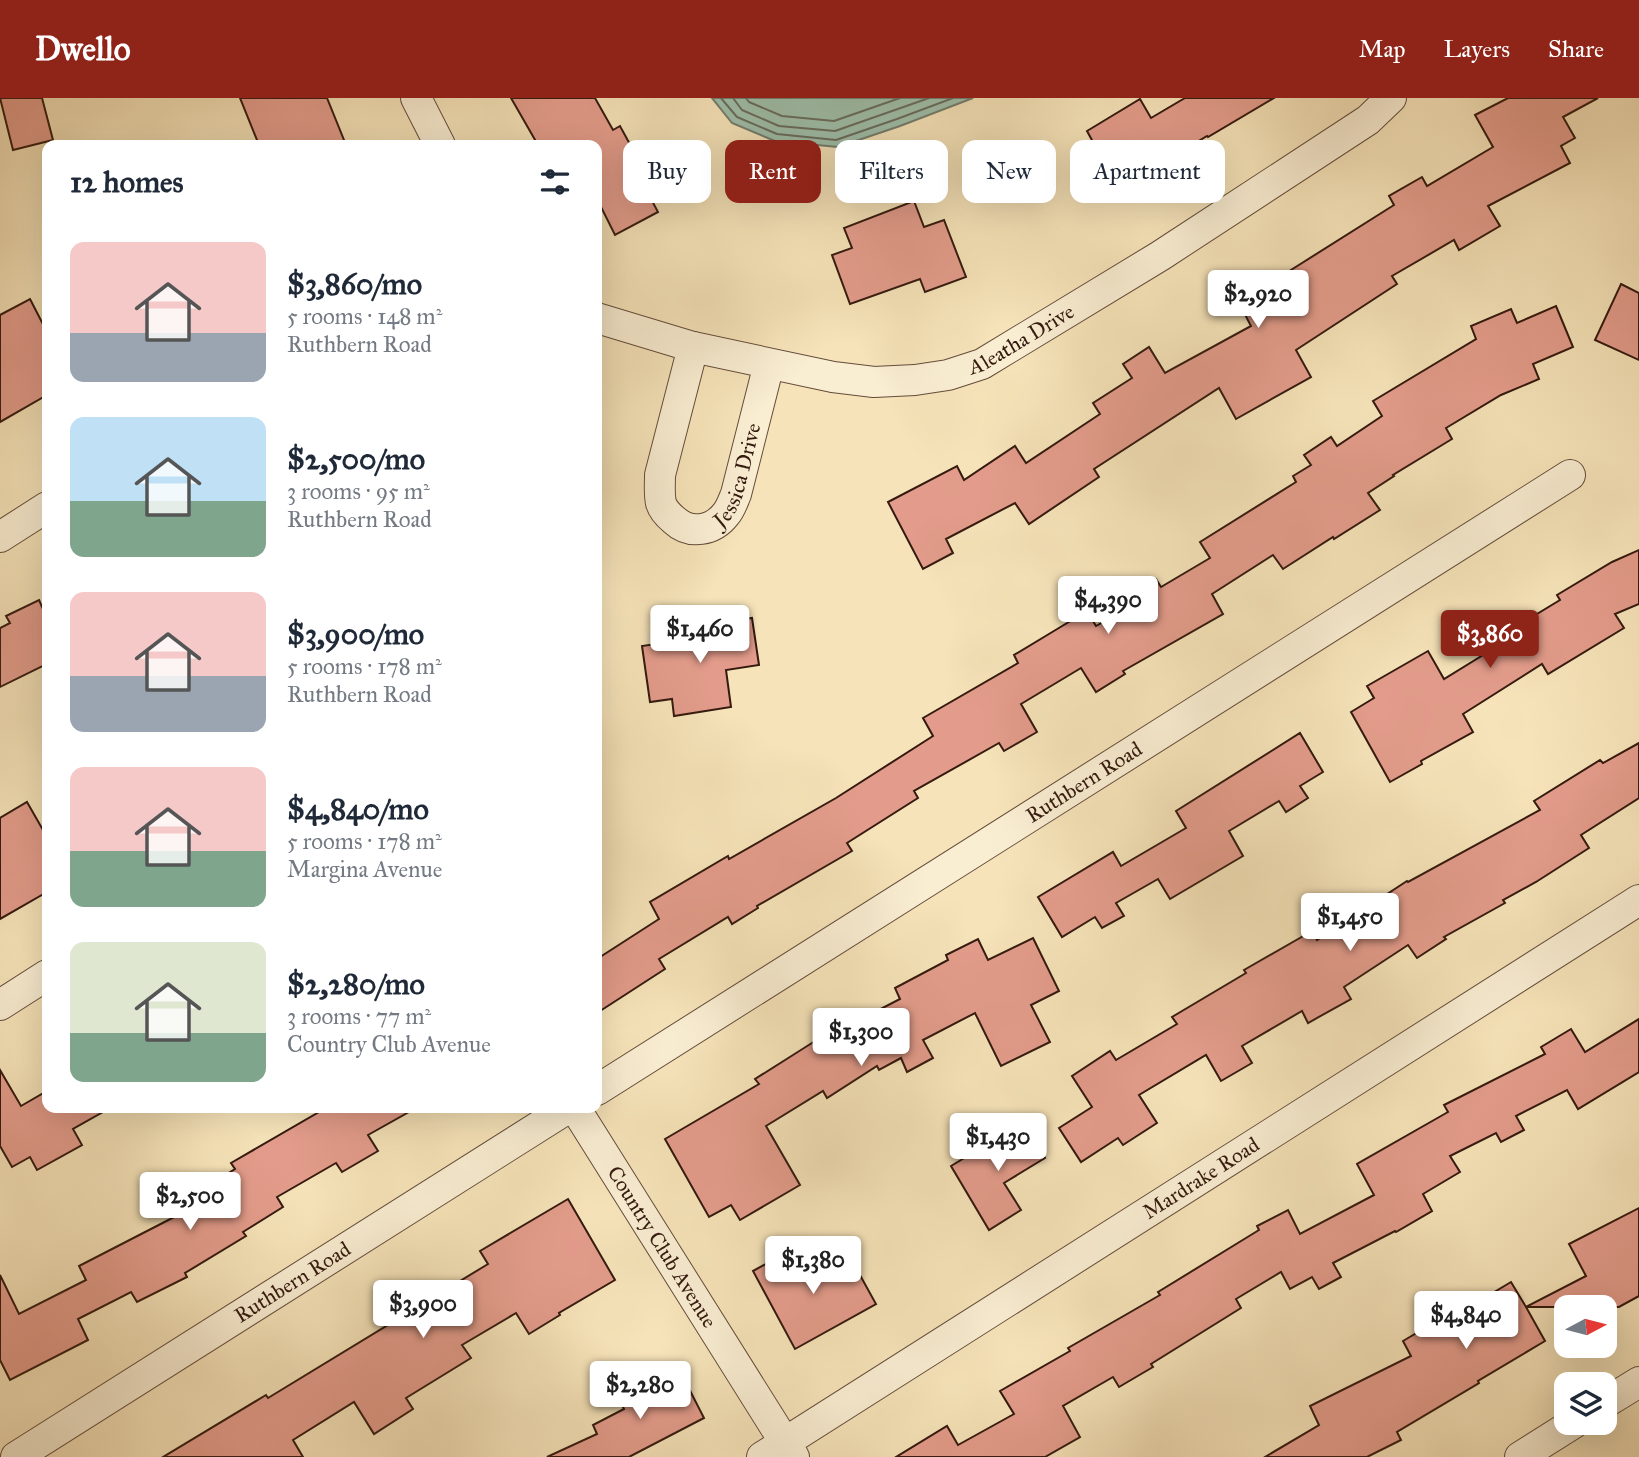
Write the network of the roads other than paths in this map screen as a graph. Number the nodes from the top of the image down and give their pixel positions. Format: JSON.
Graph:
{"nodes":[{"id":1,"x":416,"y":98,"type":"edge"},
{"id":2,"x":1391,"y":98,"type":"edge"},
{"id":3,"x":437,"y":140,"type":"edge"},
{"id":4,"x":602,"y":320,"type":"edge"},
{"id":5,"x":693,"y":347,"type":"junction"},
{"id":6,"x":769,"y":364,"type":"junction"},
{"id":7,"x":1570,"y":475,"type":"dead end"},
{"id":8,"x":42,"y":510,"type":"edge"},
{"id":9,"x":0,"y":537,"type":"edge"},
{"id":10,"x":1639,"y":900,"type":"edge"},
{"id":11,"x":42,"y":978,"type":"edge"},
{"id":12,"x":0,"y":1005,"type":"edge"},
{"id":13,"x":602,"y":1087,"type":"edge"},
{"id":14,"x":560,"y":1113,"type":"edge"},
{"id":15,"x":578,"y":1113,"type":"edge"},
{"id":16,"x":1639,"y":1382,"type":"edge"},
{"id":17,"x":1617,"y":1396,"type":"edge"},
{"id":18,"x":1555,"y":1435,"type":"edge"},
{"id":19,"x":780,"y":1452,"type":"edge"},
{"id":20,"x":16,"y":1457,"type":"edge"},
{"id":21,"x":1520,"y":1457,"type":"edge"}],
"edges":[{"from":1,"to":3,"type":"street"},
{"from":2,"to":6,"type":"street","name":"Aleatha Drive"},
{"from":4,"to":5,"type":"street","name":"Aleatha Drive"},
{"from":5,"to":6,"type":"street","name":"Aleatha Drive"},
{"from":5,"to":6,"type":"street","name":"Jessica Drive"},
{"from":7,"to":13,"type":"street","name":"Ruthbern Road"},
{"from":8,"to":9,"type":"street"},
{"from":10,"to":19,"type":"street","name":"Mardrake Road"},
{"from":11,"to":12,"type":"street"},
{"from":14,"to":20,"type":"street","name":"Ruthbern Road"},
{"from":15,"to":19,"type":"street","name":"Country Club Avenue"},
{"from":16,"to":17,"type":"street"},
{"from":18,"to":21,"type":"street"}]}
